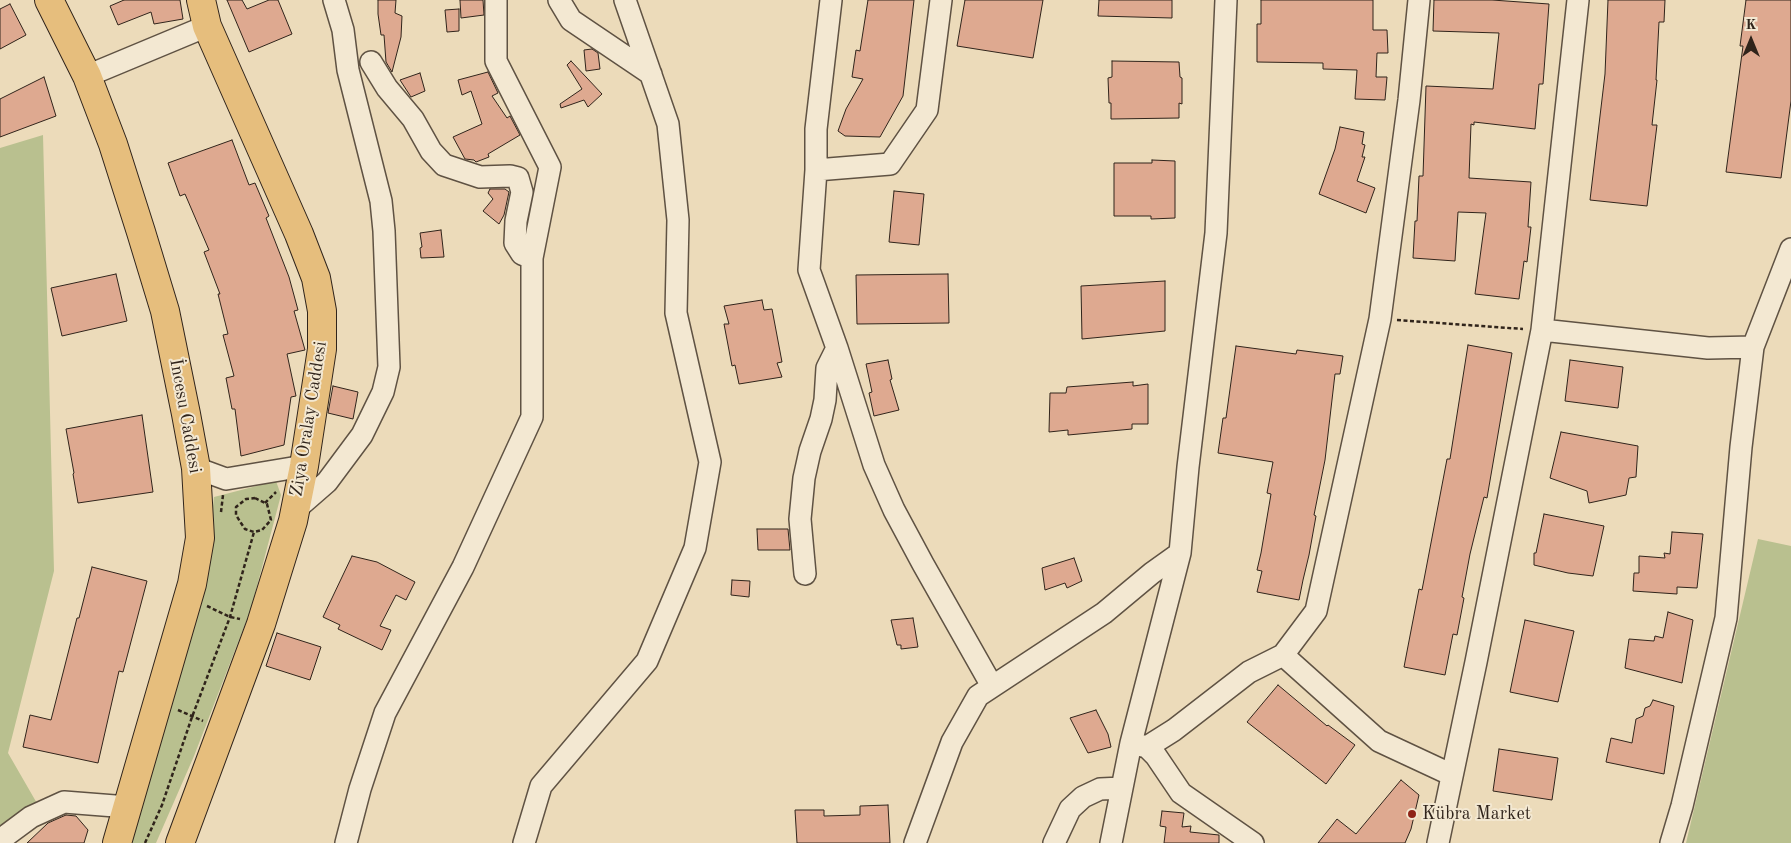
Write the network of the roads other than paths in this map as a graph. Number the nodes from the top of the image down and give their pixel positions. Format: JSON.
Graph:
{"nodes":[{"id":1,"x":49,"y":0,"type":"edge"},
{"id":2,"x":200,"y":0,"type":"edge"},
{"id":3,"x":334,"y":0,"type":"edge"},
{"id":4,"x":496,"y":0,"type":"edge"},
{"id":5,"x":559,"y":0,"type":"edge"},
{"id":6,"x":625,"y":0,"type":"edge"},
{"id":7,"x":831,"y":0,"type":"edge"},
{"id":8,"x":941,"y":0,"type":"edge"},
{"id":9,"x":1226,"y":0,"type":"edge"},
{"id":10,"x":1419,"y":0,"type":"edge"},
{"id":11,"x":1578,"y":0,"type":"edge"},
{"id":12,"x":207,"y":26,"type":"junction"},
{"id":13,"x":371,"y":62,"type":"dead end"},
{"id":14,"x":652,"y":74,"type":"junction"},
{"id":15,"x":87,"y":76,"type":"junction"},
{"id":16,"x":816,"y":170,"type":"junction"},
{"id":17,"x":1791,"y":249,"type":"edge"},
{"id":18,"x":532,"y":258,"type":"junction"},
{"id":19,"x":1542,"y":330,"type":"junction"},
{"id":20,"x":837,"y":348,"type":"junction"},
{"id":21,"x":1754,"y":348,"type":"junction"},
{"id":22,"x":304,"y":466,"type":"junction"},
{"id":23,"x":196,"y":468,"type":"junction"},
{"id":24,"x":296,"y":509,"type":"junction"},
{"id":25,"x":1180,"y":553,"type":"junction"},
{"id":26,"x":805,"y":574,"type":"dead end"},
{"id":27,"x":1283,"y":656,"type":"junction"},
{"id":28,"x":992,"y":686,"type":"junction"},
{"id":29,"x":1139,"y":745,"type":"junction"},
{"id":30,"x":1452,"y":774,"type":"junction"},
{"id":31,"x":1122,"y":788,"type":"junction"},
{"id":32,"x":128,"y":808,"type":"junction"},
{"id":33,"x":0,"y":840,"type":"edge"},
{"id":34,"x":117,"y":843,"type":"edge"},
{"id":35,"x":180,"y":843,"type":"edge"},
{"id":36,"x":346,"y":843,"type":"edge"},
{"id":37,"x":524,"y":843,"type":"edge"},
{"id":38,"x":914,"y":843,"type":"edge"},
{"id":39,"x":1054,"y":843,"type":"edge"},
{"id":40,"x":1111,"y":843,"type":"edge"},
{"id":41,"x":1253,"y":843,"type":"edge"},
{"id":42,"x":1438,"y":843,"type":"edge"},
{"id":43,"x":1671,"y":843,"type":"edge"}],
"edges":[{"from":1,"to":15,"type":"main road","name":"İncesu Caddesi"},
{"from":2,"to":12,"type":"main road","name":"Ziya Oralay Caddesi"},
{"from":3,"to":24,"type":"street"},
{"from":4,"to":18,"type":"street"},
{"from":5,"to":14,"type":"street"},
{"from":6,"to":14,"type":"street"},
{"from":7,"to":16,"type":"street"},
{"from":8,"to":16,"type":"street"},
{"from":9,"to":25,"type":"street"},
{"from":10,"to":27,"type":"street"},
{"from":11,"to":19,"type":"street"},
{"from":12,"to":15,"type":"street"},
{"from":12,"to":22,"type":"main road","name":"Ziya Oralay Caddesi"},
{"from":13,"to":18,"type":"street"},
{"from":14,"to":37,"type":"street"},
{"from":15,"to":23,"type":"main road","name":"İncesu Caddesi"},
{"from":16,"to":20,"type":"street"},
{"from":17,"to":21,"type":"street"},
{"from":18,"to":36,"type":"street"},
{"from":19,"to":21,"type":"street"},
{"from":19,"to":30,"type":"street"},
{"from":20,"to":26,"type":"street"},
{"from":20,"to":28,"type":"street"},
{"from":21,"to":43,"type":"street"},
{"from":22,"to":23,"type":"street"},
{"from":22,"to":24,"type":"main road","name":"Ziya Oralay Caddesi"},
{"from":23,"to":32,"type":"main road","name":"İncesu Caddesi"},
{"from":24,"to":35,"type":"main road","name":"Ziya Oralay Caddesi"},
{"from":25,"to":28,"type":"street"},
{"from":25,"to":29,"type":"street"},
{"from":27,"to":29,"type":"street"},
{"from":27,"to":30,"type":"street"},
{"from":28,"to":38,"type":"street"},
{"from":29,"to":31,"type":"street"},
{"from":29,"to":41,"type":"street"},
{"from":30,"to":42,"type":"street"},
{"from":31,"to":39,"type":"street"},
{"from":31,"to":40,"type":"street"},
{"from":32,"to":33,"type":"street"},
{"from":32,"to":34,"type":"main road","name":"İncesu Caddesi"}]}
